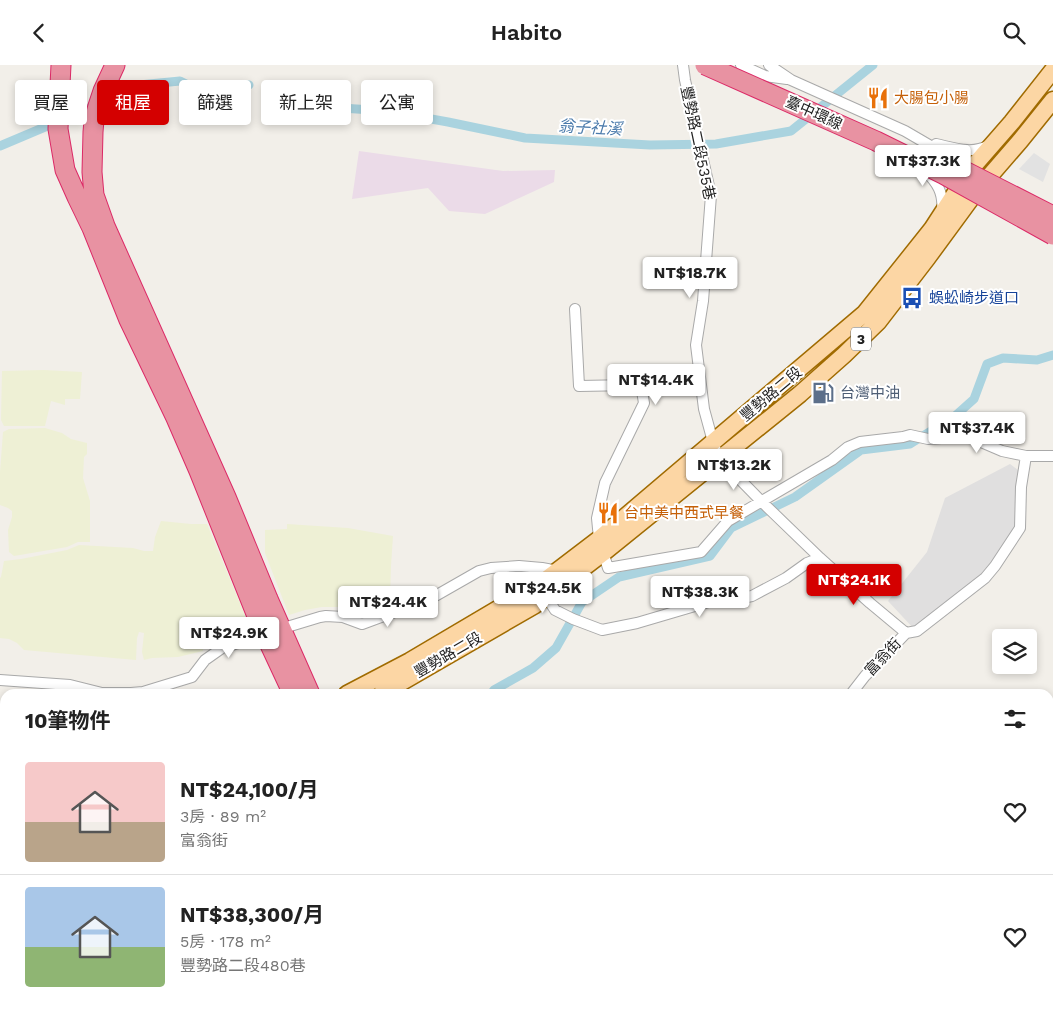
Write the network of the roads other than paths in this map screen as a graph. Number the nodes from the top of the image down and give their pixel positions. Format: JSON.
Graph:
{"nodes":[{"id":1,"x":61,"y":65,"type":"edge"},
{"id":2,"x":115,"y":65,"type":"edge"},
{"id":3,"x":683,"y":65,"type":"edge"},
{"id":4,"x":700,"y":65,"type":"edge"},
{"id":5,"x":705,"y":65,"type":"edge"},
{"id":6,"x":739,"y":65,"type":"edge"},
{"id":7,"x":769,"y":65,"type":"edge"},
{"id":8,"x":1053,"y":70,"type":"edge"},
{"id":9,"x":791,"y":80,"type":"junction"},
{"id":10,"x":1053,"y":100,"type":"edge"},
{"id":11,"x":998,"y":138,"type":"junction"},
{"id":12,"x":924,"y":141,"type":"junction"},
{"id":13,"x":911,"y":159,"type":"junction"},
{"id":14,"x":972,"y":169,"type":"junction"},
{"id":15,"x":990,"y":177,"type":"junction"},
{"id":16,"x":960,"y":185,"type":"junction"},
{"id":17,"x":975,"y":193,"type":"junction"},
{"id":18,"x":1053,"y":215,"type":"edge"},
{"id":19,"x":940,"y":217,"type":"junction"},
{"id":20,"x":1053,"y":235,"type":"edge"},
{"id":21,"x":575,"y":309,"type":"dead end"},
{"id":22,"x":713,"y":442,"type":"junction"},
{"id":23,"x":1026,"y":456,"type":"junction"},
{"id":24,"x":1053,"y":456,"type":"edge"},
{"id":25,"x":719,"y":458,"type":"junction"},
{"id":26,"x":206,"y":468,"type":"junction"},
{"id":27,"x":764,"y":504,"type":"junction"},
{"id":28,"x":601,"y":546,"type":"junction"},
{"id":29,"x":820,"y":558,"type":"junction"},
{"id":30,"x":558,"y":571,"type":"junction"},
{"id":31,"x":543,"y":590,"type":"junction"},
{"id":32,"x":287,"y":627,"type":"dead end"},
{"id":33,"x":906,"y":633,"type":"junction"},
{"id":34,"x":262,"y":635,"type":"dead end"},
{"id":35,"x":0,"y":680,"type":"edge"},
{"id":36,"x":86,"y":689,"type":"edge"},
{"id":37,"x":153,"y":689,"type":"edge"},
{"id":38,"x":292,"y":689,"type":"edge"},
{"id":39,"x":308,"y":689,"type":"edge"},
{"id":40,"x":357,"y":689,"type":"edge"},
{"id":41,"x":389,"y":689,"type":"edge"},
{"id":42,"x":855,"y":689,"type":"edge"}],
"edges":[{"from":1,"to":26,"type":"highway"},
{"from":2,"to":26,"type":"highway"},
{"from":3,"to":22,"type":"street","name":"豐勢路二段535巷"},
{"from":4,"to":13,"type":"street","bridge":true},
{"from":5,"to":20,"type":"highway","name":"臺中環線","bridge":true},
{"from":6,"to":9,"type":"street"},
{"from":6,"to":18,"type":"highway","name":"臺中環線","bridge":true},
{"from":7,"to":9,"type":"street"},
{"from":8,"to":11,"type":"main road","name":"豐勢路二段","number":"3"},
{"from":9,"to":12,"type":"street"},
{"from":10,"to":15,"type":"main road","name":"豐勢路二段","number":"3"},
{"from":11,"to":12,"type":"street"},
{"from":11,"to":14,"type":"main road","name":"豐勢路二段","number":"3"},
{"from":12,"to":14,"type":"street"},
{"from":13,"to":16,"type":"street"},
{"from":13,"to":19,"type":"street"},
{"from":14,"to":15,"type":"street"},
{"from":14,"to":16,"type":"main road","name":"豐勢路二段","number":"3"},
{"from":15,"to":17,"type":"main road","name":"豐勢路二段","number":"3"},
{"from":16,"to":17,"type":"street"},
{"from":16,"to":19,"type":"main road","name":"豐勢路二段","number":"3"},
{"from":17,"to":25,"type":"main road","name":"豐勢路二段","number":"3"},
{"from":19,"to":22,"type":"main road","name":"豐勢路二段","number":"3"},
{"from":21,"to":28,"type":"street"},
{"from":22,"to":25,"type":"street","name":"豐勢路二段535巷"},
{"from":22,"to":28,"type":"main road","name":"豐勢路二段","number":"3"},
{"from":23,"to":24,"type":"street"},
{"from":23,"to":27,"type":"street"},
{"from":23,"to":33,"type":"street"},
{"from":25,"to":27,"type":"street","name":"富翁街"},
{"from":25,"to":28,"type":"main road","name":"豐勢路二段","number":"3"},
{"from":26,"to":38,"type":"highway"},
{"from":26,"to":39,"type":"highway"},
{"from":27,"to":28,"type":"street"},
{"from":27,"to":29,"type":"street","name":"富翁街"},
{"from":28,"to":30,"type":"main road","name":"豐勢路二段","number":"3"},
{"from":28,"to":31,"type":"main road","name":"豐勢路二段","number":"3"},
{"from":29,"to":31,"type":"street"},
{"from":29,"to":33,"type":"street","name":"富翁街"},
{"from":30,"to":31,"type":"main road","name":"豐勢路二段","number":"3"},
{"from":30,"to":32,"type":"street"},
{"from":31,"to":40,"type":"main road","name":"豐勢路二段","number":"3"},
{"from":31,"to":41,"type":"main road","name":"豐勢路二段","number":"3"},
{"from":33,"to":42,"type":"street","name":"富翁街"},
{"from":34,"to":37,"type":"street"},
{"from":35,"to":36,"type":"street"}]}
